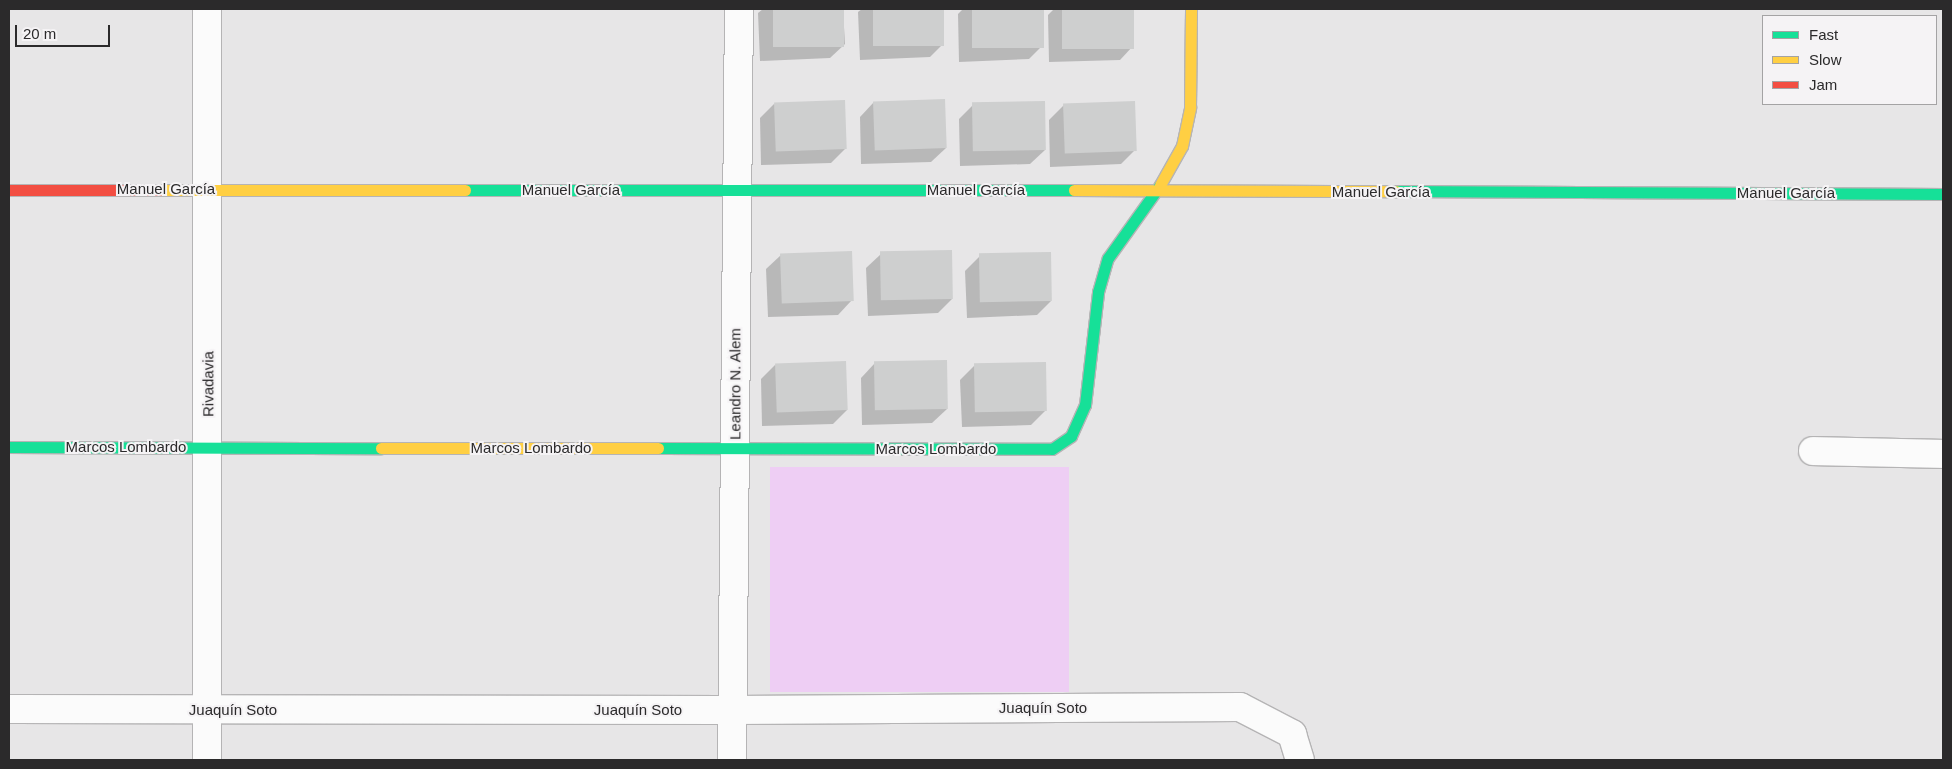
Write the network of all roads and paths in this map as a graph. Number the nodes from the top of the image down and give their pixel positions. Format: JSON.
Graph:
{"nodes":[{"id":1,"x":207,"y":9,"type":"edge"},
{"id":2,"x":739,"y":9,"type":"edge"},
{"id":3,"x":1191,"y":9,"type":"edge"},
{"id":4,"x":209,"y":189,"type":"junction"},
{"id":5,"x":9,"y":190,"type":"edge"},
{"id":6,"x":736,"y":190,"type":"junction"},
{"id":7,"x":1157,"y":190,"type":"junction"},
{"id":8,"x":1943,"y":194,"type":"edge"},
{"id":9,"x":9,"y":446,"type":"edge"},
{"id":10,"x":208,"y":447,"type":"junction"},
{"id":11,"x":734,"y":448,"type":"junction"},
{"id":12,"x":1813,"y":450,"type":"dead end"},
{"id":13,"x":1943,"y":454,"type":"edge"},
{"id":14,"x":9,"y":709,"type":"edge"},
{"id":15,"x":207,"y":710,"type":"junction"},
{"id":16,"x":733,"y":710,"type":"junction"},
{"id":17,"x":207,"y":760,"type":"edge"},
{"id":18,"x":732,"y":760,"type":"edge"},
{"id":19,"x":1300,"y":760,"type":"edge"}],
"edges":[{"from":1,"to":4,"type":"street","name":"Rivadavia"},
{"from":2,"to":6,"type":"street","name":"Leandro N. Alem"},
{"from":3,"to":7,"type":"street"},
{"from":4,"to":5,"type":"street","name":"Manuel García"},
{"from":4,"to":6,"type":"street","name":"Manuel García"},
{"from":4,"to":10,"type":"street","name":"Rivadavia"},
{"from":6,"to":7,"type":"street","name":"Manuel García"},
{"from":6,"to":11,"type":"street","name":"Leandro N. Alem"},
{"from":7,"to":8,"type":"street","name":"Manuel García"},
{"from":7,"to":11,"type":"street","name":"Marcos Lombardo"},
{"from":9,"to":10,"type":"street","name":"Marcos Lombardo"},
{"from":10,"to":11,"type":"street","name":"Marcos Lombardo"},
{"from":10,"to":15,"type":"street","name":"Rivadavia"},
{"from":11,"to":16,"type":"street","name":"Leandro N. Alem"},
{"from":12,"to":13,"type":"street"},
{"from":14,"to":15,"type":"street","name":"Juaquín Soto"},
{"from":15,"to":16,"type":"street","name":"Juaquín Soto"},
{"from":15,"to":17,"type":"street","name":"Rivadavia"},
{"from":16,"to":18,"type":"street","name":"Leandro N. Alem"},
{"from":16,"to":19,"type":"street","name":"Juaquín Soto"}]}
